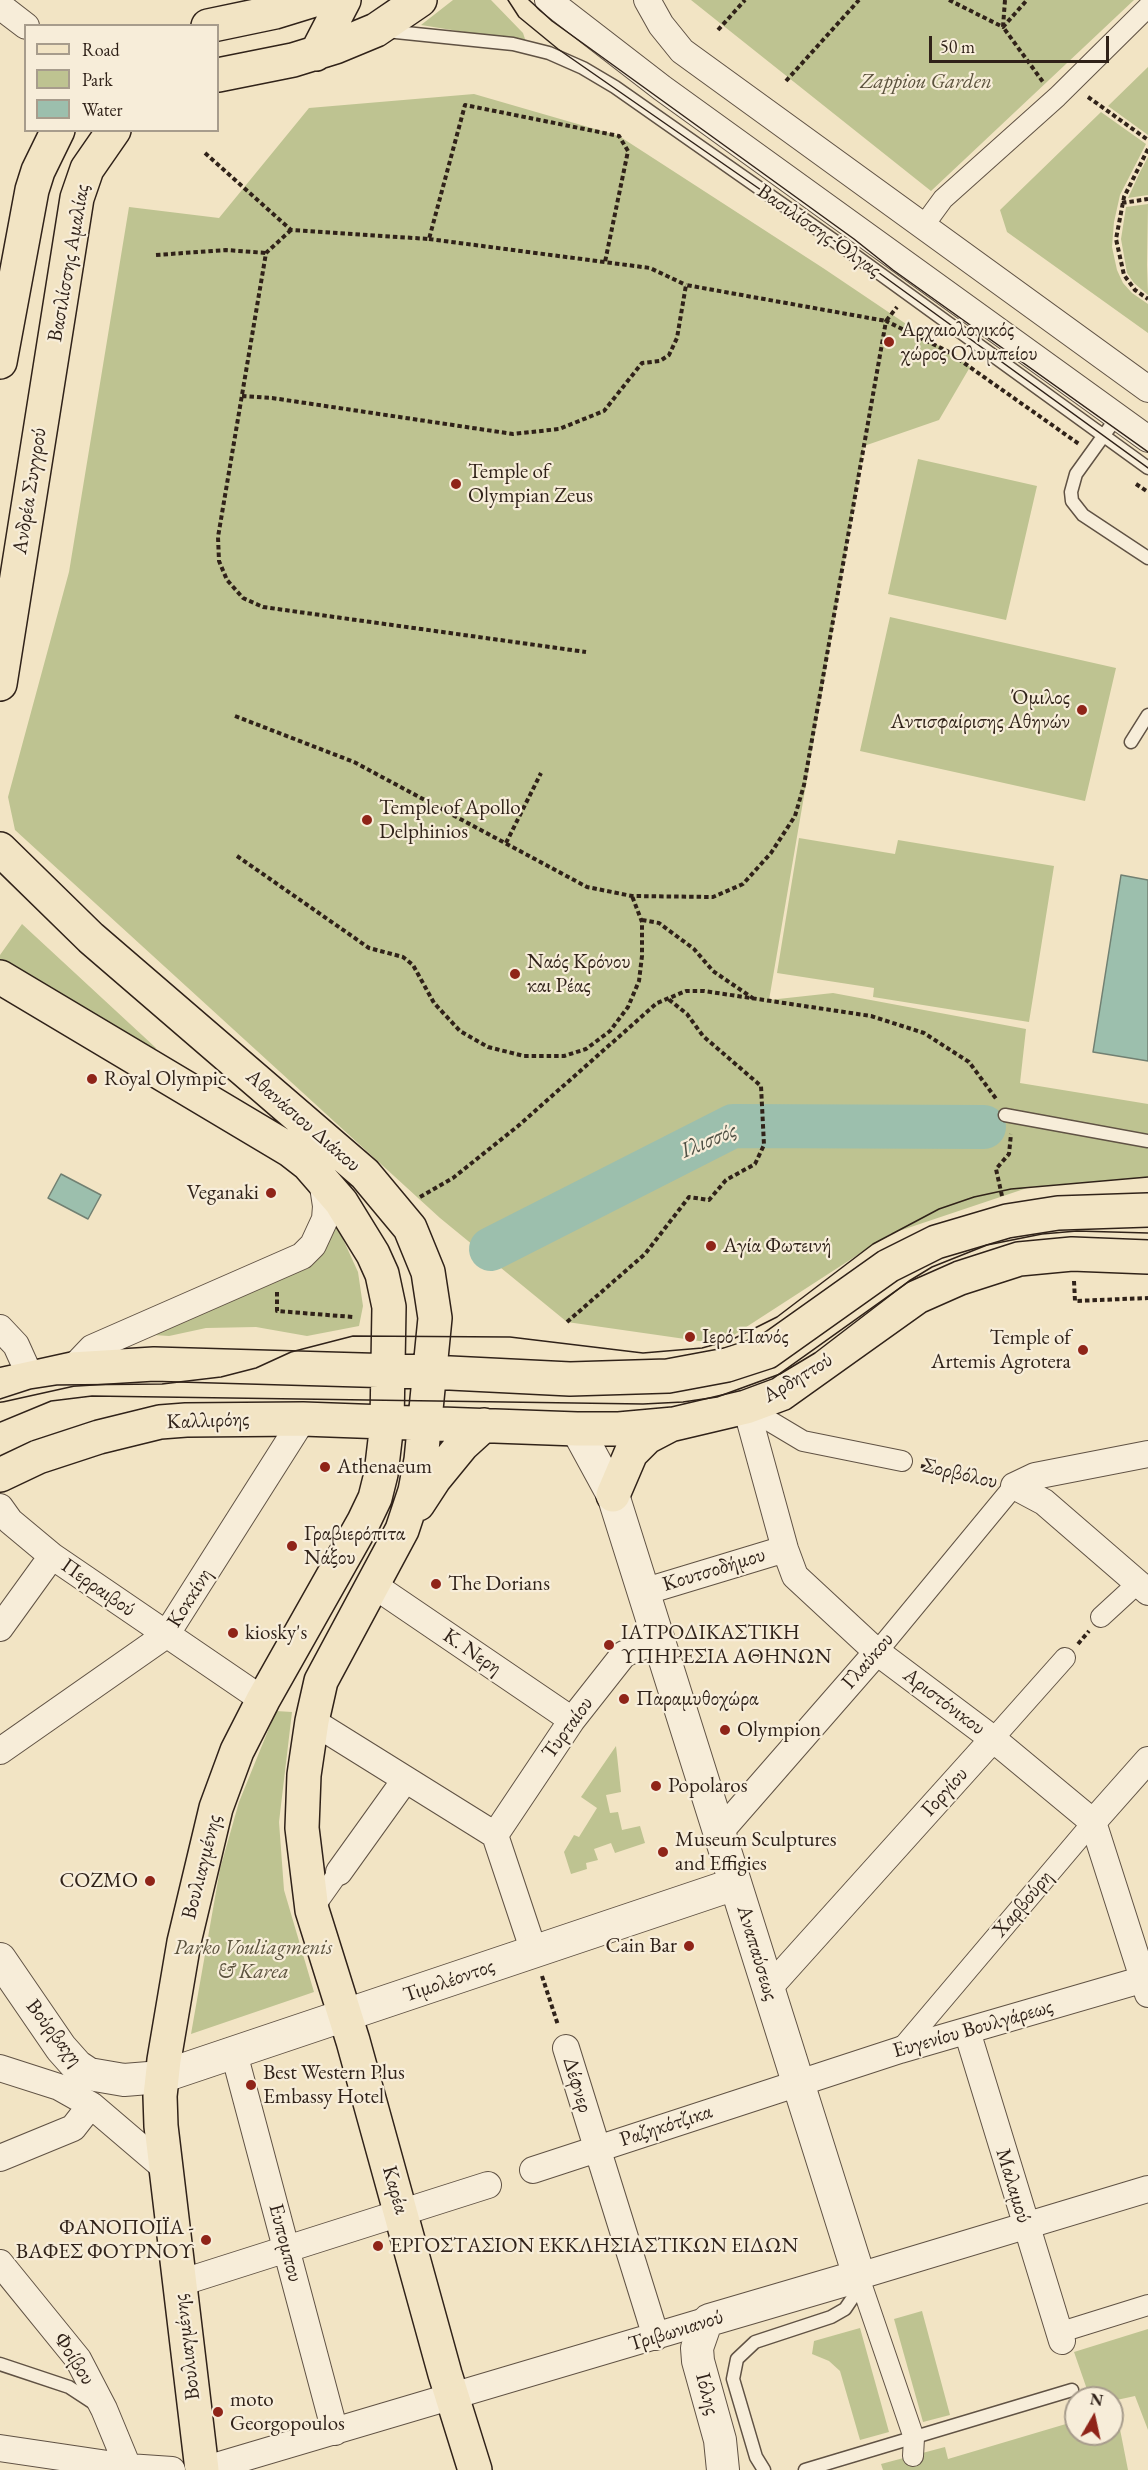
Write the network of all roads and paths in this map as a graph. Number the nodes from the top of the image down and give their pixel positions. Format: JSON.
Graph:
{"nodes":[{"id":1,"x":314,"y":0,"type":"edge"},
{"id":2,"x":345,"y":0,"type":"edge"},
{"id":3,"x":420,"y":0,"type":"edge"},
{"id":4,"x":548,"y":0,"type":"edge"},
{"id":5,"x":647,"y":0,"type":"edge"},
{"id":6,"x":745,"y":0,"type":"edge"},
{"id":7,"x":859,"y":0,"type":"edge"},
{"id":8,"x":949,"y":0,"type":"edge"},
{"id":9,"x":1005,"y":0,"type":"edge"},
{"id":10,"x":1027,"y":0,"type":"edge"},
{"id":11,"x":1148,"y":7,"type":"edge"},
{"id":12,"x":218,"y":24,"type":"edge"},
{"id":13,"x":1002,"y":27,"type":"junction"},
{"id":14,"x":376,"y":30,"type":"junction"},
{"id":15,"x":718,"y":30,"type":"dead end"},
{"id":16,"x":316,"y":54,"type":"junction"},
{"id":17,"x":219,"y":75,"type":"edge"},
{"id":18,"x":786,"y":81,"type":"dead end"},
{"id":19,"x":1080,"y":91,"type":"dead end"},
{"id":20,"x":1055,"y":95,"type":"junction"},
{"id":21,"x":57,"y":132,"type":"edge"},
{"id":22,"x":113,"y":132,"type":"edge"},
{"id":23,"x":1148,"y":140,"type":"edge"},
{"id":24,"x":1148,"y":149,"type":"edge"},
{"id":25,"x":205,"y":153,"type":"dead end"},
{"id":26,"x":1148,"y":199,"type":"edge"},
{"id":27,"x":1122,"y":203,"type":"junction"},
{"id":28,"x":924,"y":225,"type":"junction"},
{"id":29,"x":291,"y":230,"type":"junction"},
{"id":30,"x":429,"y":239,"type":"junction"},
{"id":31,"x":266,"y":253,"type":"junction"},
{"id":32,"x":156,"y":255,"type":"dead end"},
{"id":33,"x":605,"y":262,"type":"junction"},
{"id":34,"x":686,"y":285,"type":"junction"},
{"id":35,"x":907,"y":293,"type":"junction"},
{"id":36,"x":1148,"y":299,"type":"edge"},
{"id":37,"x":4,"y":316,"type":"edge"},
{"id":38,"x":886,"y":321,"type":"junction"},
{"id":39,"x":0,"y":362,"type":"edge"},
{"id":40,"x":50,"y":369,"type":"joint"},
{"id":41,"x":1148,"y":390,"type":"edge"},
{"id":42,"x":242,"y":396,"type":"junction"},
{"id":43,"x":1110,"y":426,"type":"junction"},
{"id":44,"x":1148,"y":439,"type":"edge"},
{"id":45,"x":1091,"y":452,"type":"junction"},
{"id":46,"x":1148,"y":468,"type":"edge"},
{"id":47,"x":1129,"y":479,"type":"dead end"},
{"id":48,"x":1148,"y":492,"type":"edge"},
{"id":49,"x":1148,"y":558,"type":"edge"},
{"id":50,"x":586,"y":652,"type":"dead end"},
{"id":51,"x":0,"y":684,"type":"edge"},
{"id":52,"x":1148,"y":715,"type":"edge"},
{"id":53,"x":235,"y":716,"type":"dead end"},
{"id":54,"x":1131,"y":742,"type":"dead end"},
{"id":55,"x":541,"y":773,"type":"dead end"},
{"id":56,"x":506,"y":843,"type":"junction"},
{"id":57,"x":0,"y":849,"type":"edge"},
{"id":58,"x":237,"y":856,"type":"dead end"},
{"id":59,"x":632,"y":896,"type":"junction"},
{"id":60,"x":641,"y":920,"type":"junction"},
{"id":61,"x":0,"y":977,"type":"edge"},
{"id":62,"x":667,"y":998,"type":"junction"},
{"id":63,"x":755,"y":999,"type":"junction"},
{"id":64,"x":1005,"y":1115,"type":"junction"},
{"id":65,"x":1148,"y":1141,"type":"edge"},
{"id":66,"x":322,"y":1180,"type":"junction"},
{"id":67,"x":419,"y":1197,"type":"dead end"},
{"id":68,"x":1148,"y":1210,"type":"edge"},
{"id":69,"x":1007,"y":1221,"type":"junction"},
{"id":70,"x":1148,"y":1257,"type":"edge"},
{"id":71,"x":1073,"y":1276,"type":"dead end"},
{"id":72,"x":277,"y":1288,"type":"dead end"},
{"id":73,"x":1148,"y":1298,"type":"edge"},
{"id":74,"x":353,"y":1317,"type":"dead end"},
{"id":75,"x":567,"y":1322,"type":"dead end"},
{"id":76,"x":0,"y":1328,"type":"edge"},
{"id":77,"x":72,"y":1369,"type":"junction"},
{"id":78,"x":389,"y":1370,"type":"junction"},
{"id":79,"x":430,"y":1372,"type":"junction"},
{"id":80,"x":15,"y":1381,"type":"edge"},
{"id":81,"x":746,"y":1407,"type":"junction"},
{"id":82,"x":303,"y":1419,"type":"junction"},
{"id":83,"x":387,"y":1423,"type":"junction"},
{"id":84,"x":425,"y":1423,"type":"junction"},
{"id":85,"x":674,"y":1424,"type":"junction"},
{"id":86,"x":484,"y":1425,"type":"junction"},
{"id":87,"x":577,"y":1429,"type":"junction"},
{"id":88,"x":1148,"y":1454,"type":"edge"},
{"id":89,"x":902,"y":1461,"type":"joint"},
{"id":90,"x":0,"y":1475,"type":"edge"},
{"id":91,"x":1014,"y":1486,"type":"junction"},
{"id":92,"x":613,"y":1495,"type":"junction"},
{"id":93,"x":0,"y":1507,"type":"edge"},
{"id":94,"x":402,"y":1530,"type":"junction"},
{"id":95,"x":784,"y":1549,"type":"junction"},
{"id":96,"x":52,"y":1556,"type":"junction"},
{"id":97,"x":1144,"y":1582,"type":"edge"},
{"id":98,"x":372,"y":1584,"type":"junction"},
{"id":99,"x":643,"y":1592,"type":"junction"},
{"id":100,"x":1101,"y":1617,"type":"joint"},
{"id":101,"x":0,"y":1628,"type":"edge"},
{"id":102,"x":166,"y":1635,"type":"junction"},
{"id":103,"x":658,"y":1640,"type":"junction"},
{"id":104,"x":877,"y":1652,"type":"junction"},
{"id":105,"x":1065,"y":1658,"type":"joint"},
{"id":106,"x":264,"y":1700,"type":"junction"},
{"id":107,"x":572,"y":1720,"type":"junction"},
{"id":108,"x":312,"y":1721,"type":"junction"},
{"id":109,"x":993,"y":1739,"type":"junction"},
{"id":110,"x":0,"y":1751,"type":"edge"},
{"id":111,"x":1148,"y":1760,"type":"edge"},
{"id":112,"x":405,"y":1780,"type":"junction"},
{"id":113,"x":1093,"y":1822,"type":"junction"},
{"id":114,"x":719,"y":1833,"type":"junction"},
{"id":115,"x":495,"y":1834,"type":"junction"},
{"id":116,"x":339,"y":1872,"type":"joint"},
{"id":117,"x":735,"y":1884,"type":"junction"},
{"id":118,"x":312,"y":1910,"type":"junction"},
{"id":119,"x":534,"y":1952,"type":"junction"},
{"id":120,"x":0,"y":1959,"type":"edge"},
{"id":121,"x":1146,"y":1984,"type":"edge"},
{"id":122,"x":768,"y":1989,"type":"junction"},
{"id":123,"x":345,"y":2016,"type":"junction"},
{"id":124,"x":967,"y":2031,"type":"junction"},
{"id":125,"x":566,"y":2048,"type":"joint"},
{"id":126,"x":900,"y":2050,"type":"junction"},
{"id":127,"x":234,"y":2053,"type":"junction"},
{"id":128,"x":0,"y":2068,"type":"edge"},
{"id":129,"x":161,"y":2077,"type":"junction"},
{"id":130,"x":798,"y":2083,"type":"junction"},
{"id":131,"x":91,"y":2105,"type":"junction"},
{"id":132,"x":597,"y":2149,"type":"junction"},
{"id":133,"x":0,"y":2158,"type":"edge"},
{"id":134,"x":166,"y":2169,"type":"junction"},
{"id":135,"x":533,"y":2170,"type":"dead end"},
{"id":136,"x":488,"y":2185,"type":"dead end"},
{"id":137,"x":1148,"y":2189,"type":"edge"},
{"id":138,"x":402,"y":2212,"type":"junction"},
{"id":139,"x":1026,"y":2226,"type":"junction"},
{"id":140,"x":286,"y":2250,"type":"junction"},
{"id":141,"x":0,"y":2263,"type":"edge"},
{"id":142,"x":861,"y":2281,"type":"junction"},
{"id":143,"x":180,"y":2283,"type":"junction"},
{"id":144,"x":1148,"y":2305,"type":"edge"},
{"id":145,"x":709,"y":2320,"type":"junction"},
{"id":146,"x":656,"y":2337,"type":"junction"},
{"id":147,"x":1060,"y":2337,"type":"joint"},
{"id":148,"x":0,"y":2364,"type":"edge"},
{"id":149,"x":1064,"y":2393,"type":"edge"},
{"id":150,"x":453,"y":2398,"type":"junction"},
{"id":151,"x":104,"y":2409,"type":"junction"},
{"id":152,"x":334,"y":2432,"type":"junction"},
{"id":153,"x":913,"y":2447,"type":"junction"},
{"id":154,"x":0,"y":2448,"type":"edge"},
{"id":155,"x":128,"y":2466,"type":"junction"},
{"id":156,"x":172,"y":2470,"type":"edge"},
{"id":157,"x":202,"y":2470,"type":"edge"},
{"id":158,"x":475,"y":2470,"type":"edge"},
{"id":159,"x":723,"y":2470,"type":"edge"},
{"id":160,"x":764,"y":2470,"type":"edge"},
{"id":161,"x":805,"y":2470,"type":"edge"}],
"edges":[{"from":1,"to":12,"type":"main road"},
{"from":2,"to":16,"type":"main road"},
{"from":3,"to":14,"type":"main road"},
{"from":4,"to":43,"type":"street","name":"Βασιλίσσης Όλγας"},
{"from":5,"to":28,"type":"street"},
{"from":6,"to":15,"type":"path"},
{"from":7,"to":18,"type":"path"},
{"from":8,"to":13,"type":"path"},
{"from":9,"to":13,"type":"path"},
{"from":10,"to":13,"type":"path"},
{"from":11,"to":20,"type":"street"},
{"from":13,"to":20,"type":"path"},
{"from":14,"to":16,"type":"main road"},
{"from":14,"to":35,"type":"lane","name":"Βασιλίσσης Όλγας"},
{"from":16,"to":17,"type":"main road"},
{"from":19,"to":23,"type":"path"},
{"from":20,"to":28,"type":"street"},
{"from":21,"to":37,"type":"main road"},
{"from":22,"to":40,"type":"main road","name":"Βασιλίσσης Αμαλίας"},
{"from":24,"to":27,"type":"path"},
{"from":25,"to":29,"type":"path"},
{"from":26,"to":27,"type":"path"},
{"from":27,"to":36,"type":"path"},
{"from":28,"to":41,"type":"street"},
{"from":29,"to":30,"type":"path"},
{"from":29,"to":31,"type":"path"},
{"from":30,"to":33,"type":"path"},
{"from":30,"to":33,"type":"path"},
{"from":31,"to":32,"type":"path"},
{"from":31,"to":42,"type":"path"},
{"from":33,"to":34,"type":"path"},
{"from":34,"to":38,"type":"path"},
{"from":34,"to":42,"type":"path"},
{"from":35,"to":38,"type":"path"},
{"from":35,"to":43,"type":"lane","name":"Βασιλίσσης Όλγας"},
{"from":37,"to":39,"type":"main road"},
{"from":38,"to":45,"type":"path"},
{"from":38,"to":59,"type":"path"},
{"from":40,"to":51,"type":"main road","name":"Ανδρέα Συγγρού"},
{"from":42,"to":50,"type":"path"},
{"from":43,"to":44,"type":"street","name":"Βασιλίσσης Όλγας"},
{"from":43,"to":45,"type":"lane"},
{"from":43,"to":46,"type":"lane","name":"Βασιλίσσης Όλγας"},
{"from":45,"to":49,"type":"lane"},
{"from":47,"to":48,"type":"path"},
{"from":52,"to":54,"type":"lane"},
{"from":53,"to":56,"type":"path"},
{"from":55,"to":56,"type":"path"},
{"from":56,"to":59,"type":"path"},
{"from":57,"to":79,"type":"main road","name":"Αθανάσιου Διάκου"},
{"from":58,"to":60,"type":"path"},
{"from":59,"to":60,"type":"path"},
{"from":60,"to":63,"type":"path"},
{"from":61,"to":66,"type":"main road","name":"Αθανάσιου Διάκου"},
{"from":62,"to":63,"type":"path"},
{"from":62,"to":67,"type":"path"},
{"from":62,"to":75,"type":"path"},
{"from":63,"to":64,"type":"path"},
{"from":64,"to":65,"type":"lane"},
{"from":64,"to":69,"type":"path"},
{"from":66,"to":77,"type":"street"},
{"from":66,"to":78,"type":"main road","name":"Αθανάσιου Διάκου"},
{"from":68,"to":69,"type":"main road","name":"Αρδηττού"},
{"from":69,"to":79,"type":"main road","name":"Αρδηττού"},
{"from":70,"to":81,"type":"main road","name":"Αρδηττού"},
{"from":71,"to":73,"type":"path"},
{"from":72,"to":74,"type":"path"},
{"from":76,"to":80,"type":"street"},
{"from":77,"to":78,"type":"main road"},
{"from":77,"to":80,"type":"main road"},
{"from":78,"to":79,"type":"main road"},
{"from":78,"to":83,"type":"main road","name":"Βουλιαγμένης"},
{"from":79,"to":84,"type":"main road"},
{"from":81,"to":85,"type":"main road","name":"Αρδηττού"},
{"from":81,"to":89,"type":"street","name":"Σορβόλου"},
{"from":81,"to":95,"type":"street","name":"Αριστόνικου"},
{"from":82,"to":83,"type":"main road","name":"Καλλιρόης"},
{"from":82,"to":90,"type":"main road","name":"Καλλιρόης"},
{"from":82,"to":102,"type":"street","name":"Κοκκίνη"},
{"from":83,"to":84,"type":"main road","name":"Καλλιρόης"},
{"from":83,"to":106,"type":"main road","name":"Βουλιαγμένης"},
{"from":84,"to":86,"type":"main road","name":"Αρδηττού"},
{"from":84,"to":94,"type":"main road"},
{"from":85,"to":87,"type":"main road","name":"Αρδηττού"},
{"from":85,"to":92,"type":"main road"},
{"from":86,"to":87,"type":"main road","name":"Αρδηττού"},
{"from":86,"to":94,"type":"main road"},
{"from":87,"to":92,"type":"street","name":"Αναπαύσεως"},
{"from":88,"to":91,"type":"street"},
{"from":89,"to":91,"type":"path","name":"Σορβόλου"},
{"from":91,"to":97,"type":"street","name":"Σορβόλου"},
{"from":91,"to":104,"type":"street","name":"Γλαύκου"},
{"from":92,"to":99,"type":"street","name":"Αναπαύσεως"},
{"from":93,"to":96,"type":"street","name":"Περραιβού"},
{"from":94,"to":98,"type":"main road"},
{"from":95,"to":99,"type":"street","name":"Κουτσοδήμου"},
{"from":95,"to":104,"type":"street","name":"Αριστόνικου"},
{"from":96,"to":101,"type":"street"},
{"from":96,"to":102,"type":"street","name":"Περραιβού"},
{"from":97,"to":100,"type":"street"},
{"from":98,"to":107,"type":"street","name":"Κ. Νερη"},
{"from":98,"to":108,"type":"main road"},
{"from":99,"to":103,"type":"street","name":"Αναπαύσεως"},
{"from":100,"to":105,"type":"path"},
{"from":102,"to":106,"type":"street","name":"Περραιβού"},
{"from":102,"to":110,"type":"street","name":"Κοκκίνη"},
{"from":103,"to":107,"type":"street","name":"Τυρταίου"},
{"from":103,"to":114,"type":"street","name":"Αναπαύσεως"},
{"from":104,"to":109,"type":"street","name":"Αριστόνικου"},
{"from":104,"to":114,"type":"street","name":"Γλαύκου"},
{"from":105,"to":109,"type":"street","name":"Γοργίου"},
{"from":106,"to":129,"type":"main road","name":"Βουλιαγμένης"},
{"from":107,"to":115,"type":"street","name":"Τυρταίου"},
{"from":108,"to":112,"type":"street"},
{"from":108,"to":118,"type":"main road","name":"Καρέα"},
{"from":109,"to":113,"type":"street","name":"Αριστόνικου"},
{"from":109,"to":122,"type":"street","name":"Γοργίου"},
{"from":111,"to":113,"type":"street","name":"Χαρβούρη"},
{"from":112,"to":115,"type":"street"},
{"from":112,"to":116,"type":"street"},
{"from":113,"to":121,"type":"street"},
{"from":113,"to":126,"type":"street","name":"Χαρβούρη"},
{"from":114,"to":117,"type":"street","name":"Αναπαύσεως"},
{"from":115,"to":119,"type":"street"},
{"from":116,"to":118,"type":"street"},
{"from":117,"to":119,"type":"street","name":"Τιμολέοντος"},
{"from":117,"to":122,"type":"street","name":"Αναπαύσεως"},
{"from":118,"to":123,"type":"main road","name":"Καρέα"},
{"from":119,"to":123,"type":"street","name":"Τιμολέοντος"},
{"from":119,"to":125,"type":"path","name":"Δέφνερ"},
{"from":120,"to":129,"type":"street","name":"Βούρβαχη"},
{"from":121,"to":124,"type":"street","name":"Ευγενίου Βουλγάρεως"},
{"from":122,"to":130,"type":"street","name":"Αναπαύσεως"},
{"from":123,"to":127,"type":"street","name":"Τιμολέοντος"},
{"from":123,"to":138,"type":"main road","name":"Καρέα"},
{"from":124,"to":126,"type":"street","name":"Ευγενίου Βουλγάρεως"},
{"from":124,"to":139,"type":"street","name":"Μαλαμού"},
{"from":125,"to":132,"type":"street","name":"Δέφνερ"},
{"from":126,"to":130,"type":"street","name":"Ευγενίου Βουλγάρεως"},
{"from":127,"to":129,"type":"street","name":"Τιμολέοντος"},
{"from":127,"to":140,"type":"street","name":"Ευπομπου"},
{"from":128,"to":131,"type":"street"},
{"from":129,"to":134,"type":"main road","name":"Βουλιαγμένης"},
{"from":130,"to":132,"type":"street","name":"Ραζηκότζικα"},
{"from":130,"to":142,"type":"street","name":"Αναπαύσεως"},
{"from":131,"to":133,"type":"street"},
{"from":131,"to":134,"type":"street"},
{"from":132,"to":135,"type":"street","name":"Ραζηκότζικα"},
{"from":132,"to":146,"type":"street","name":"Δέφνερ"},
{"from":134,"to":143,"type":"main road","name":"Βουλιαγμένης"},
{"from":136,"to":138,"type":"street"},
{"from":137,"to":139,"type":"street","name":"Τριβωνιανού"},
{"from":138,"to":140,"type":"street"},
{"from":138,"to":150,"type":"main road","name":"Καρέα"},
{"from":139,"to":142,"type":"street","name":"Τριβωνιανού"},
{"from":139,"to":147,"type":"street","name":"Μαλαμού"},
{"from":140,"to":143,"type":"street"},
{"from":140,"to":152,"type":"street","name":"Ευπομπου"},
{"from":141,"to":151,"type":"street","name":"Φοίβου"},
{"from":142,"to":145,"type":"street","name":"Τριβωνιανού"},
{"from":142,"to":153,"type":"street"},
{"from":142,"to":160,"type":"lane"},
{"from":143,"to":157,"type":"main road","name":"Βουλιαγμένης"},
{"from":144,"to":147,"type":"street"},
{"from":145,"to":146,"type":"street","name":"Τριβωνιανού"},
{"from":145,"to":159,"type":"street","name":"Ιόλης"},
{"from":146,"to":150,"type":"street","name":"Τριβωνιανού"},
{"from":148,"to":151,"type":"lane"},
{"from":149,"to":153,"type":"lane"},
{"from":150,"to":152,"type":"street","name":"Τριβωνιανού"},
{"from":150,"to":158,"type":"main road","name":"Καρέα"},
{"from":151,"to":155,"type":"street","name":"Φοίβου"},
{"from":152,"to":157,"type":"street","name":"Τριβωνιανού"},
{"from":153,"to":161,"type":"lane"},
{"from":154,"to":155,"type":"street"},
{"from":155,"to":156,"type":"street"}]}
